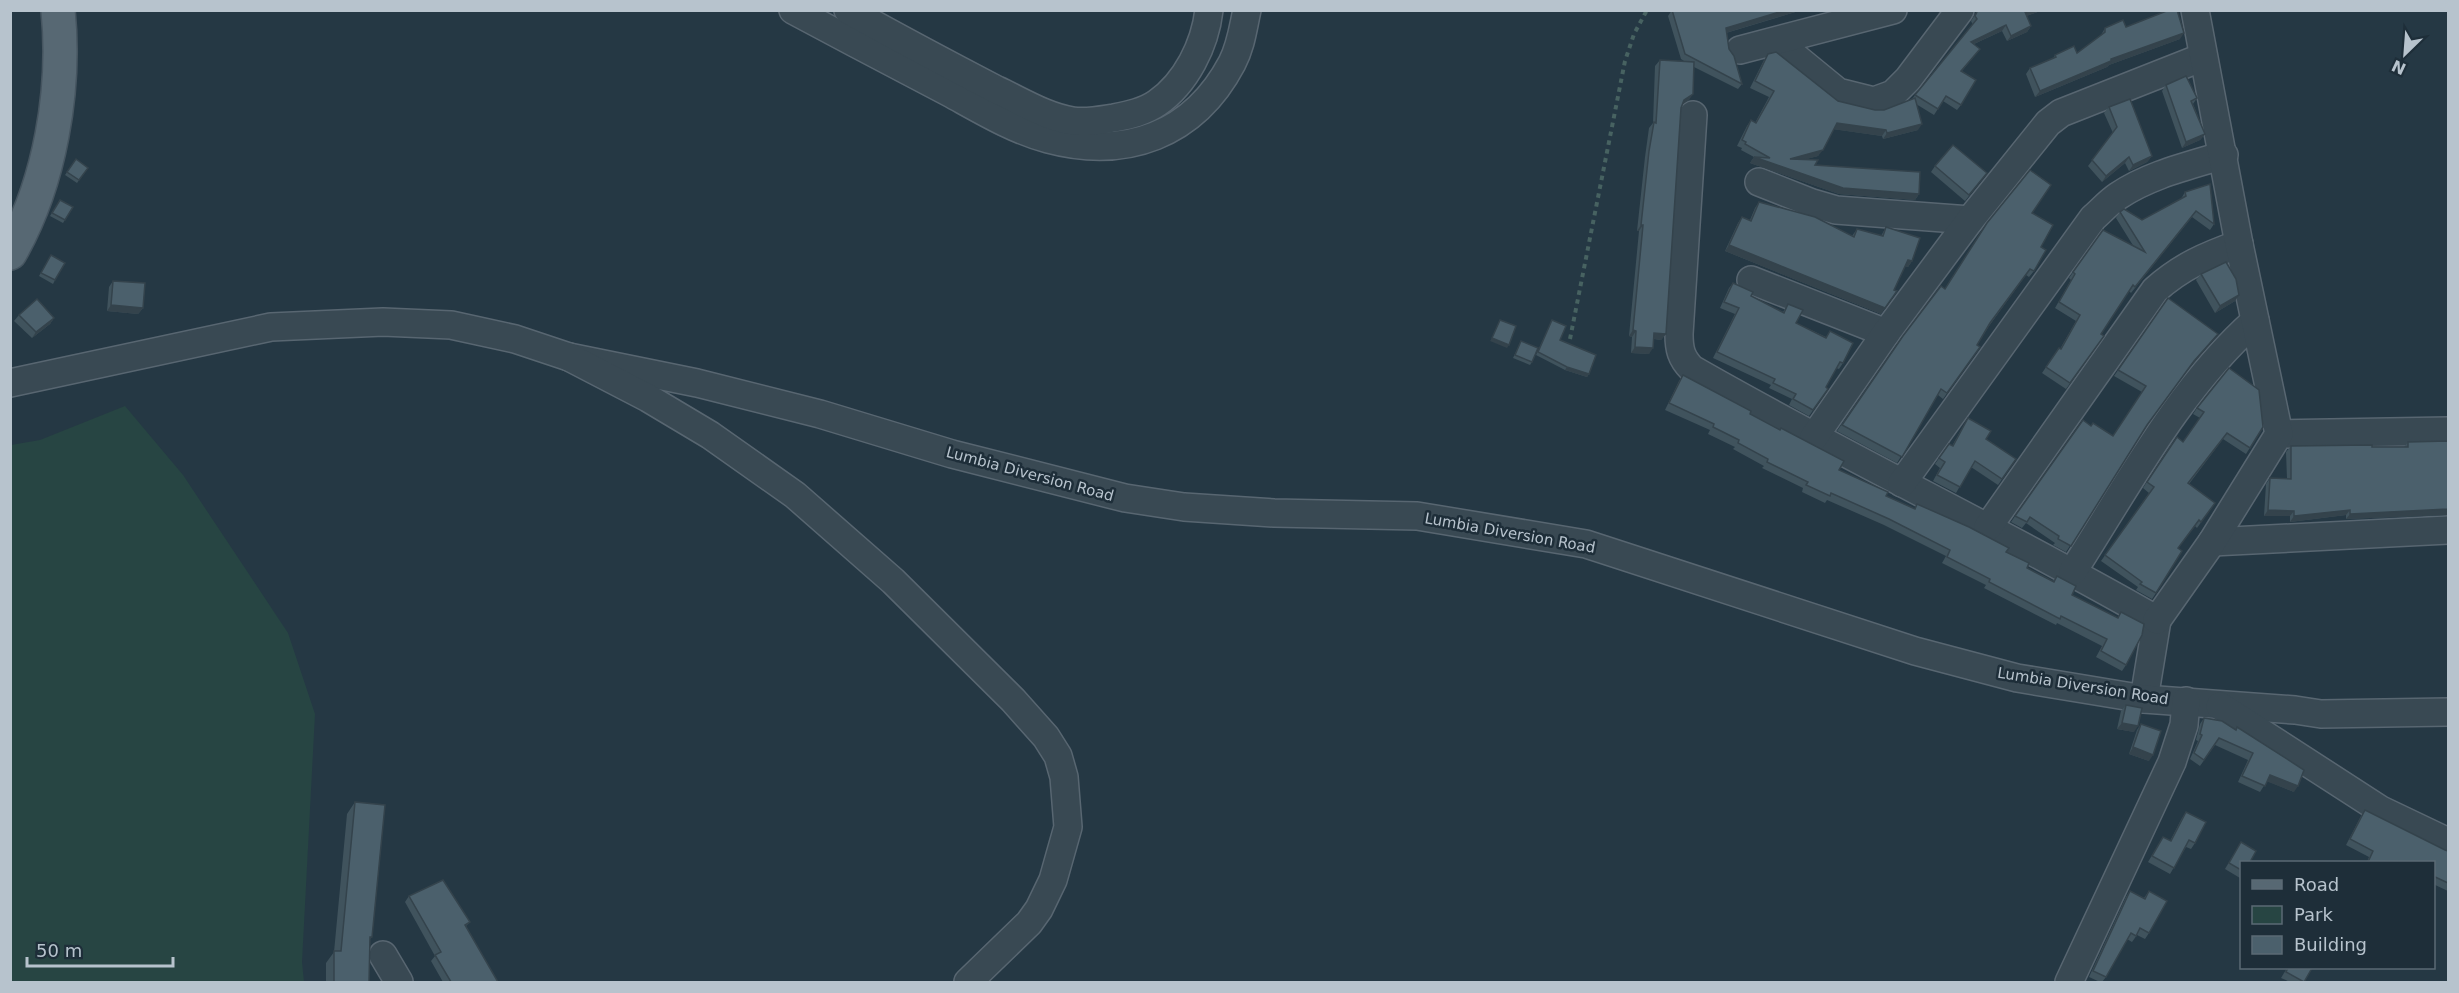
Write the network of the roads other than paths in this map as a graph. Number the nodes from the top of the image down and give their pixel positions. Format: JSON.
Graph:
{"nodes":[{"id":1,"x":58,"y":10,"type":"edge"},
{"id":2,"x":793,"y":10,"type":"edge"},
{"id":3,"x":848,"y":10,"type":"edge"},
{"id":4,"x":1209,"y":10,"type":"edge"},
{"id":5,"x":1247,"y":10,"type":"edge"},
{"id":6,"x":1893,"y":10,"type":"edge"},
{"id":7,"x":1960,"y":10,"type":"edge"},
{"id":8,"x":2195,"y":10,"type":"edge"},
{"id":9,"x":1777,"y":42,"type":"junction"},
{"id":10,"x":1740,"y":51,"type":"dead end"},
{"id":11,"x":2203,"y":57,"type":"junction"},
{"id":12,"x":1693,"y":115,"type":"dead end"},
{"id":13,"x":2224,"y":155,"type":"junction"},
{"id":14,"x":1759,"y":182,"type":"dead end"},
{"id":15,"x":1970,"y":220,"type":"junction"},
{"id":16,"x":2239,"y":244,"type":"junction"},
{"id":17,"x":10,"y":253,"type":"edge"},
{"id":18,"x":1751,"y":280,"type":"dead end"},
{"id":19,"x":2255,"y":321,"type":"junction"},
{"id":20,"x":1886,"y":333,"type":"junction"},
{"id":21,"x":569,"y":357,"type":"junction"},
{"id":22,"x":10,"y":383,"type":"edge"},
{"id":23,"x":2448,"y":431,"type":"edge"},
{"id":24,"x":2279,"y":434,"type":"junction"},
{"id":25,"x":1814,"y":437,"type":"junction"},
{"id":26,"x":1902,"y":483,"type":"junction"},
{"id":27,"x":1988,"y":527,"type":"junction"},
{"id":28,"x":2448,"y":530,"type":"edge"},
{"id":29,"x":2212,"y":542,"type":"junction"},
{"id":30,"x":2073,"y":572,"type":"junction"},
{"id":31,"x":2157,"y":620,"type":"junction"},
{"id":32,"x":2144,"y":699,"type":"junction"},
{"id":33,"x":2186,"y":701,"type":"junction"},
{"id":34,"x":2217,"y":704,"type":"junction"},
{"id":35,"x":2448,"y":712,"type":"edge"},
{"id":36,"x":2448,"y":842,"type":"edge"},
{"id":37,"x":383,"y":955,"type":"dead end"},
{"id":38,"x":399,"y":982,"type":"edge"},
{"id":39,"x":968,"y":982,"type":"edge"},
{"id":40,"x":2069,"y":982,"type":"edge"}],
"edges":[{"from":1,"to":17,"type":"main road"},
{"from":2,"to":5,"type":"street"},
{"from":3,"to":4,"type":"street"},
{"from":6,"to":9,"type":"street"},
{"from":7,"to":9,"type":"street"},
{"from":8,"to":11,"type":"street"},
{"from":9,"to":10,"type":"street"},
{"from":11,"to":13,"type":"street"},
{"from":11,"to":15,"type":"street"},
{"from":12,"to":25,"type":"street"},
{"from":13,"to":16,"type":"street"},
{"from":13,"to":26,"type":"street"},
{"from":14,"to":15,"type":"street"},
{"from":15,"to":20,"type":"street"},
{"from":16,"to":19,"type":"street"},
{"from":16,"to":27,"type":"street"},
{"from":18,"to":20,"type":"street"},
{"from":19,"to":24,"type":"street"},
{"from":19,"to":30,"type":"street"},
{"from":20,"to":25,"type":"street"},
{"from":21,"to":22,"type":"street"},
{"from":21,"to":32,"type":"street","name":"Lumbia Diversion Road"},
{"from":21,"to":39,"type":"street"},
{"from":23,"to":24,"type":"street"},
{"from":24,"to":29,"type":"street"},
{"from":25,"to":26,"type":"street"},
{"from":26,"to":27,"type":"street"},
{"from":27,"to":30,"type":"street"},
{"from":28,"to":29,"type":"street"},
{"from":29,"to":31,"type":"street"},
{"from":30,"to":31,"type":"street"},
{"from":31,"to":32,"type":"street"},
{"from":32,"to":33,"type":"street","name":"Lumbia Diversion Road"},
{"from":33,"to":34,"type":"street","name":"Lumbia Diversion Road"},
{"from":33,"to":40,"type":"street"},
{"from":34,"to":35,"type":"street","name":"Lumbia Diversion Road"},
{"from":34,"to":36,"type":"street"},
{"from":37,"to":38,"type":"street"}]}
